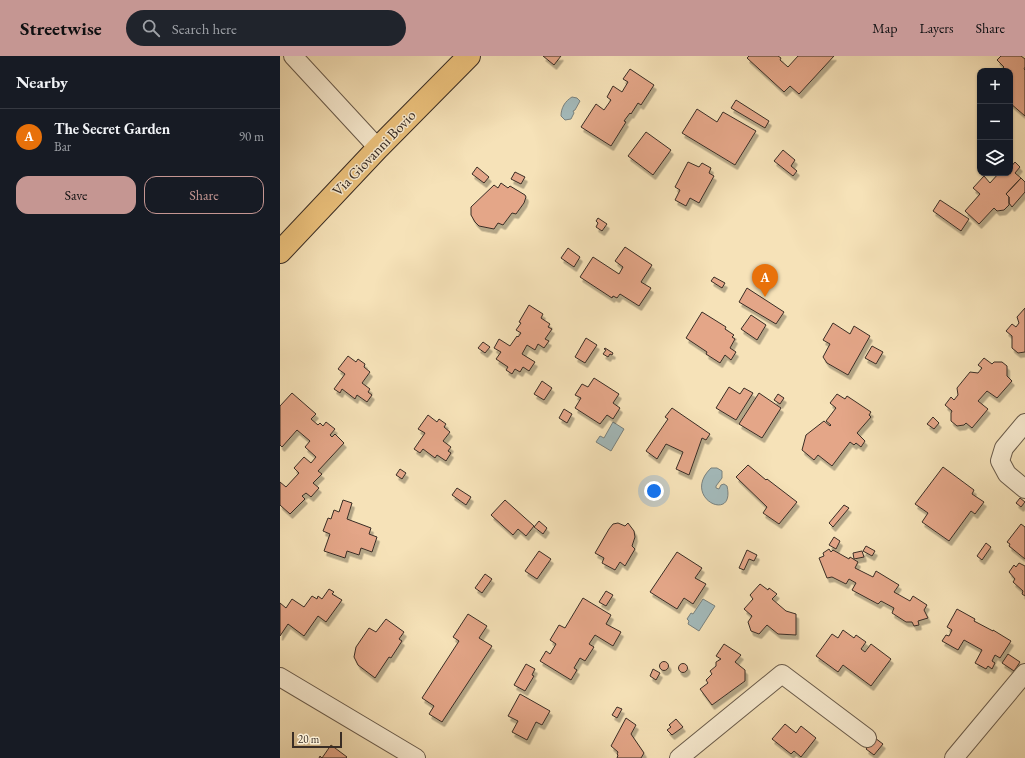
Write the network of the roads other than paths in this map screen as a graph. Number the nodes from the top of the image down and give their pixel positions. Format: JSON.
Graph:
{"nodes":[{"id":1,"x":294,"y":56,"type":"edge"},
{"id":2,"x":469,"y":56,"type":"edge"},
{"id":3,"x":378,"y":148,"type":"junction"},
{"id":4,"x":280,"y":252,"type":"edge"},
{"id":5,"x":1025,"y":423,"type":"edge"},
{"id":6,"x":1025,"y":489,"type":"edge"},
{"id":7,"x":1025,"y":673,"type":"edge"},
{"id":8,"x":280,"y":677,"type":"edge"},
{"id":9,"x":867,"y":738,"type":"dead end"},
{"id":10,"x":416,"y":758,"type":"edge"},
{"id":11,"x":679,"y":758,"type":"edge"},
{"id":12,"x":954,"y":758,"type":"edge"}],
"edges":[{"from":1,"to":3,"type":"street"},
{"from":2,"to":3,"type":"main road","name":"Via Giovanni Bovio"},
{"from":3,"to":4,"type":"main road","name":"Via Giovanni Bovio"},
{"from":5,"to":6,"type":"street"},
{"from":7,"to":12,"type":"street"},
{"from":8,"to":10,"type":"street"},
{"from":9,"to":11,"type":"street"}]}
